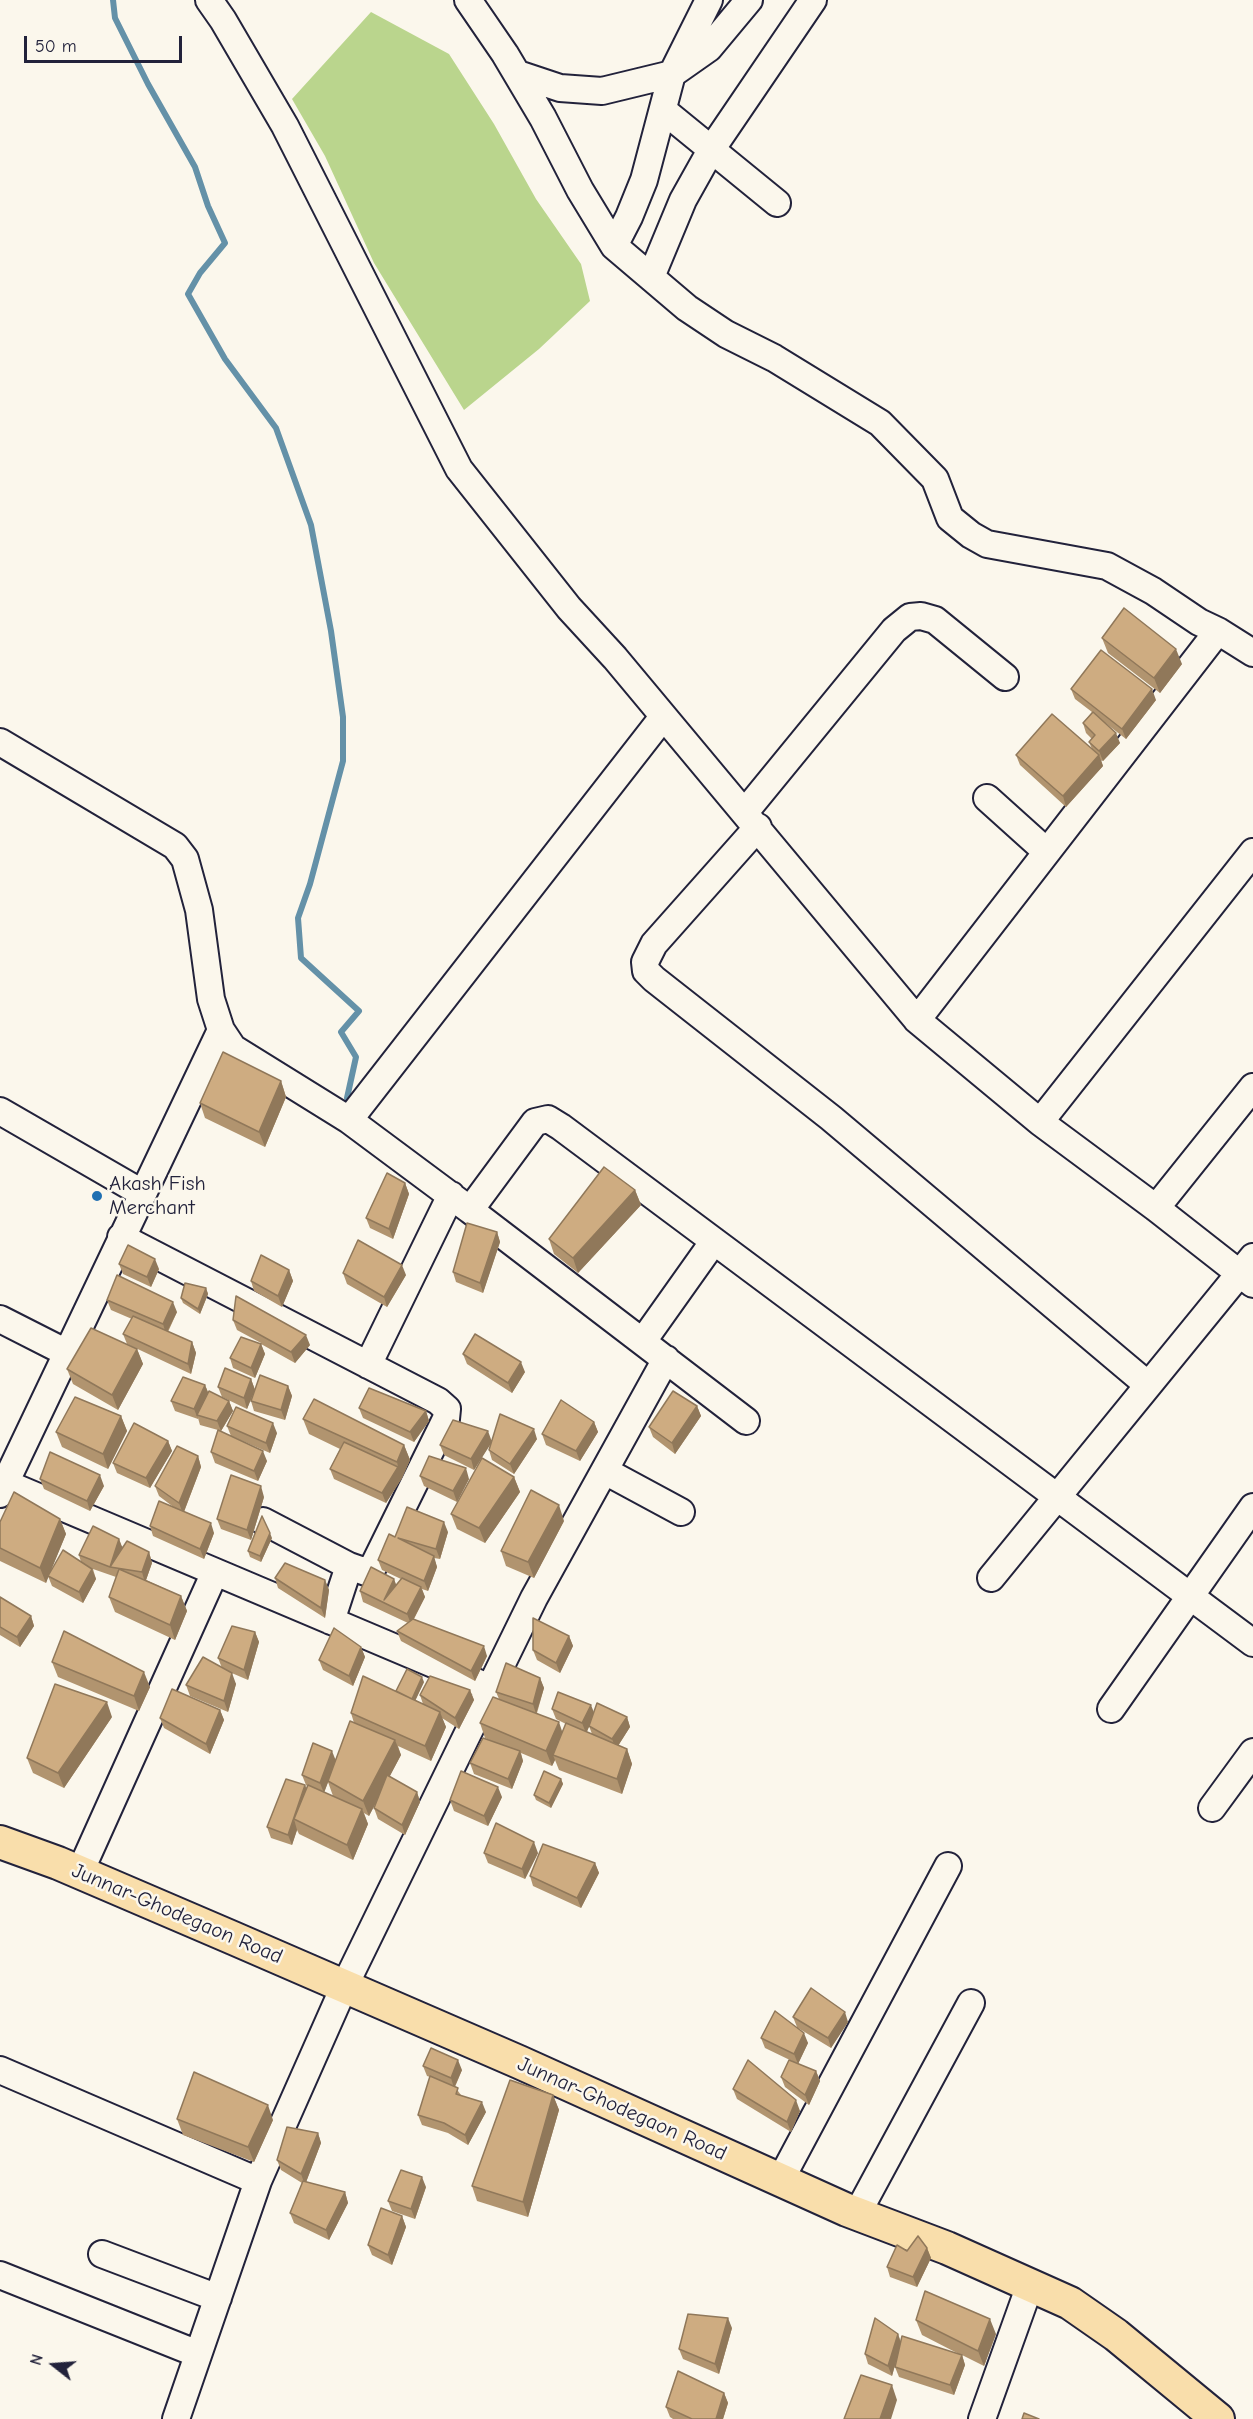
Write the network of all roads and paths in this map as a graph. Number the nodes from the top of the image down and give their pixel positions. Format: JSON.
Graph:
{"nodes":[{"id":1,"x":209,"y":0,"type":"edge"},
{"id":2,"x":468,"y":0,"type":"edge"},
{"id":3,"x":709,"y":0,"type":"edge"},
{"id":4,"x":749,"y":0,"type":"edge"},
{"id":5,"x":813,"y":0,"type":"edge"},
{"id":6,"x":518,"y":74,"type":"junction"},
{"id":7,"x":672,"y":74,"type":"junction"},
{"id":8,"x":663,"y":110,"type":"junction"},
{"id":9,"x":711,"y":150,"type":"junction"},
{"id":10,"x":777,"y":203,"type":"dead end"},
{"id":11,"x":614,"y":246,"type":"junction"},
{"id":12,"x":651,"y":277,"type":"junction"},
{"id":13,"x":1218,"y":631,"type":"junction"},
{"id":14,"x":1253,"y":653,"type":"edge"},
{"id":15,"x":1005,"y":677,"type":"dead end"},
{"id":16,"x":663,"y":717,"type":"junction"},
{"id":17,"x":0,"y":742,"type":"edge"},
{"id":18,"x":987,"y":798,"type":"dead end"},
{"id":19,"x":751,"y":819,"type":"junction"},
{"id":20,"x":1047,"y":852,"type":"junction"},
{"id":21,"x":1253,"y":852,"type":"edge"},
{"id":22,"x":917,"y":1020,"type":"junction"},
{"id":23,"x":221,"y":1030,"type":"junction"},
{"id":24,"x":1253,"y":1087,"type":"edge"},
{"id":25,"x":0,"y":1111,"type":"edge"},
{"id":26,"x":349,"y":1120,"type":"junction"},
{"id":27,"x":1040,"y":1122,"type":"junction"},
{"id":28,"x":142,"y":1193,"type":"junction"},
{"id":29,"x":461,"y":1202,"type":"junction"},
{"id":30,"x":1156,"y":1208,"type":"junction"},
{"id":31,"x":122,"y":1237,"type":"junction"},
{"id":32,"x":714,"y":1241,"type":"junction"},
{"id":33,"x":1249,"y":1271,"type":"edge"},
{"id":34,"x":0,"y":1319,"type":"edge"},
{"id":35,"x":643,"y":1341,"type":"junction"},
{"id":36,"x":67,"y":1353,"type":"junction"},
{"id":37,"x":666,"y":1359,"type":"junction"},
{"id":38,"x":368,"y":1365,"type":"junction"},
{"id":39,"x":1148,"y":1385,"type":"junction"},
{"id":40,"x":746,"y":1421,"type":"dead end"},
{"id":41,"x":605,"y":1471,"type":"junction"},
{"id":42,"x":3,"y":1489,"type":"edge"},
{"id":43,"x":1057,"y":1497,"type":"junction"},
{"id":44,"x":1253,"y":1507,"type":"edge"},
{"id":45,"x":681,"y":1512,"type":"dead end"},
{"id":46,"x":263,"y":1521,"type":"edge"},
{"id":47,"x":349,"y":1566,"type":"junction"},
{"id":48,"x":215,"y":1572,"type":"junction"},
{"id":49,"x":991,"y":1578,"type":"dead end"},
{"id":50,"x":1190,"y":1598,"type":"junction"},
{"id":51,"x":332,"y":1621,"type":"junction"},
{"id":52,"x":1253,"y":1643,"type":"edge"},
{"id":53,"x":490,"y":1688,"type":"junction"},
{"id":54,"x":1111,"y":1709,"type":"dead end"},
{"id":55,"x":1253,"y":1752,"type":"edge"},
{"id":56,"x":1212,"y":1808,"type":"dead end"},
{"id":57,"x":0,"y":1842,"type":"edge"},
{"id":58,"x":948,"y":1866,"type":"dead end"},
{"id":59,"x":80,"y":1872,"type":"junction"},
{"id":60,"x":344,"y":1987,"type":"junction"},
{"id":61,"x":971,"y":2002,"type":"dead end"},
{"id":62,"x":0,"y":2070,"type":"edge"},
{"id":63,"x":781,"y":2179,"type":"junction"},
{"id":64,"x":258,"y":2181,"type":"junction"},
{"id":65,"x":857,"y":2214,"type":"junction"},
{"id":66,"x":102,"y":2254,"type":"dead end"},
{"id":67,"x":0,"y":2275,"type":"edge"},
{"id":68,"x":1030,"y":2285,"type":"junction"},
{"id":69,"x":218,"y":2298,"type":"junction"},
{"id":70,"x":198,"y":2354,"type":"junction"},
{"id":71,"x":176,"y":2419,"type":"edge"},
{"id":72,"x":982,"y":2419,"type":"edge"},
{"id":73,"x":1218,"y":2419,"type":"edge"}],
"edges":[{"from":1,"to":16,"type":"street"},
{"from":2,"to":6,"type":"street"},
{"from":3,"to":7,"type":"street"},
{"from":4,"to":7,"type":"street"},
{"from":5,"to":9,"type":"street"},
{"from":6,"to":7,"type":"street"},
{"from":6,"to":11,"type":"street"},
{"from":7,"to":8,"type":"street"},
{"from":8,"to":9,"type":"street"},
{"from":8,"to":11,"type":"street"},
{"from":9,"to":10,"type":"street"},
{"from":9,"to":12,"type":"street"},
{"from":11,"to":12,"type":"street"},
{"from":12,"to":13,"type":"street"},
{"from":13,"to":14,"type":"street"},
{"from":13,"to":20,"type":"street"},
{"from":15,"to":19,"type":"street"},
{"from":16,"to":19,"type":"street"},
{"from":16,"to":26,"type":"street"},
{"from":17,"to":23,"type":"street"},
{"from":18,"to":20,"type":"street"},
{"from":19,"to":22,"type":"street"},
{"from":19,"to":39,"type":"street"},
{"from":20,"to":22,"type":"street"},
{"from":21,"to":27,"type":"street"},
{"from":22,"to":27,"type":"street"},
{"from":23,"to":26,"type":"street"},
{"from":23,"to":28,"type":"street"},
{"from":24,"to":30,"type":"street"},
{"from":25,"to":28,"type":"street"},
{"from":26,"to":29,"type":"street"},
{"from":27,"to":30,"type":"street"},
{"from":28,"to":31,"type":"street"},
{"from":29,"to":32,"type":"street"},
{"from":29,"to":35,"type":"street"},
{"from":29,"to":38,"type":"street"},
{"from":30,"to":33,"type":"street"},
{"from":31,"to":36,"type":"street"},
{"from":31,"to":38,"type":"street"},
{"from":32,"to":35,"type":"street"},
{"from":32,"to":43,"type":"street"},
{"from":33,"to":39,"type":"street"},
{"from":34,"to":36,"type":"street"},
{"from":35,"to":37,"type":"street"},
{"from":36,"to":42,"type":"street"},
{"from":37,"to":40,"type":"street"},
{"from":37,"to":41,"type":"street"},
{"from":38,"to":47,"type":"street"},
{"from":39,"to":43,"type":"street"},
{"from":41,"to":45,"type":"street"},
{"from":41,"to":53,"type":"street"},
{"from":42,"to":48,"type":"street"},
{"from":43,"to":49,"type":"street"},
{"from":43,"to":50,"type":"street"},
{"from":44,"to":50,"type":"street"},
{"from":46,"to":47,"type":"street"},
{"from":47,"to":51,"type":"street"},
{"from":48,"to":51,"type":"street"},
{"from":48,"to":59,"type":"street"},
{"from":50,"to":52,"type":"street"},
{"from":50,"to":54,"type":"street"},
{"from":51,"to":53,"type":"street"},
{"from":53,"to":60,"type":"street"},
{"from":55,"to":56,"type":"street"},
{"from":57,"to":59,"type":"main road","name":"Junnar-Ghodegaon Road"},
{"from":58,"to":63,"type":"street"},
{"from":59,"to":60,"type":"main road","name":"Junnar-Ghodegaon Road"},
{"from":60,"to":63,"type":"main road","name":"Junnar-Ghodegaon Road"},
{"from":60,"to":64,"type":"street"},
{"from":61,"to":65,"type":"street"},
{"from":62,"to":64,"type":"street"},
{"from":63,"to":65,"type":"main road","name":"Junnar-Ghodegaon Road"},
{"from":64,"to":69,"type":"street"},
{"from":65,"to":68,"type":"main road","name":"Junnar-Ghodegaon Road"},
{"from":66,"to":69,"type":"street"},
{"from":67,"to":70,"type":"street"},
{"from":68,"to":72,"type":"street"},
{"from":68,"to":73,"type":"main road","name":"Junnar-Ghodegaon Road"},
{"from":69,"to":70,"type":"street"},
{"from":70,"to":71,"type":"street"}]}
